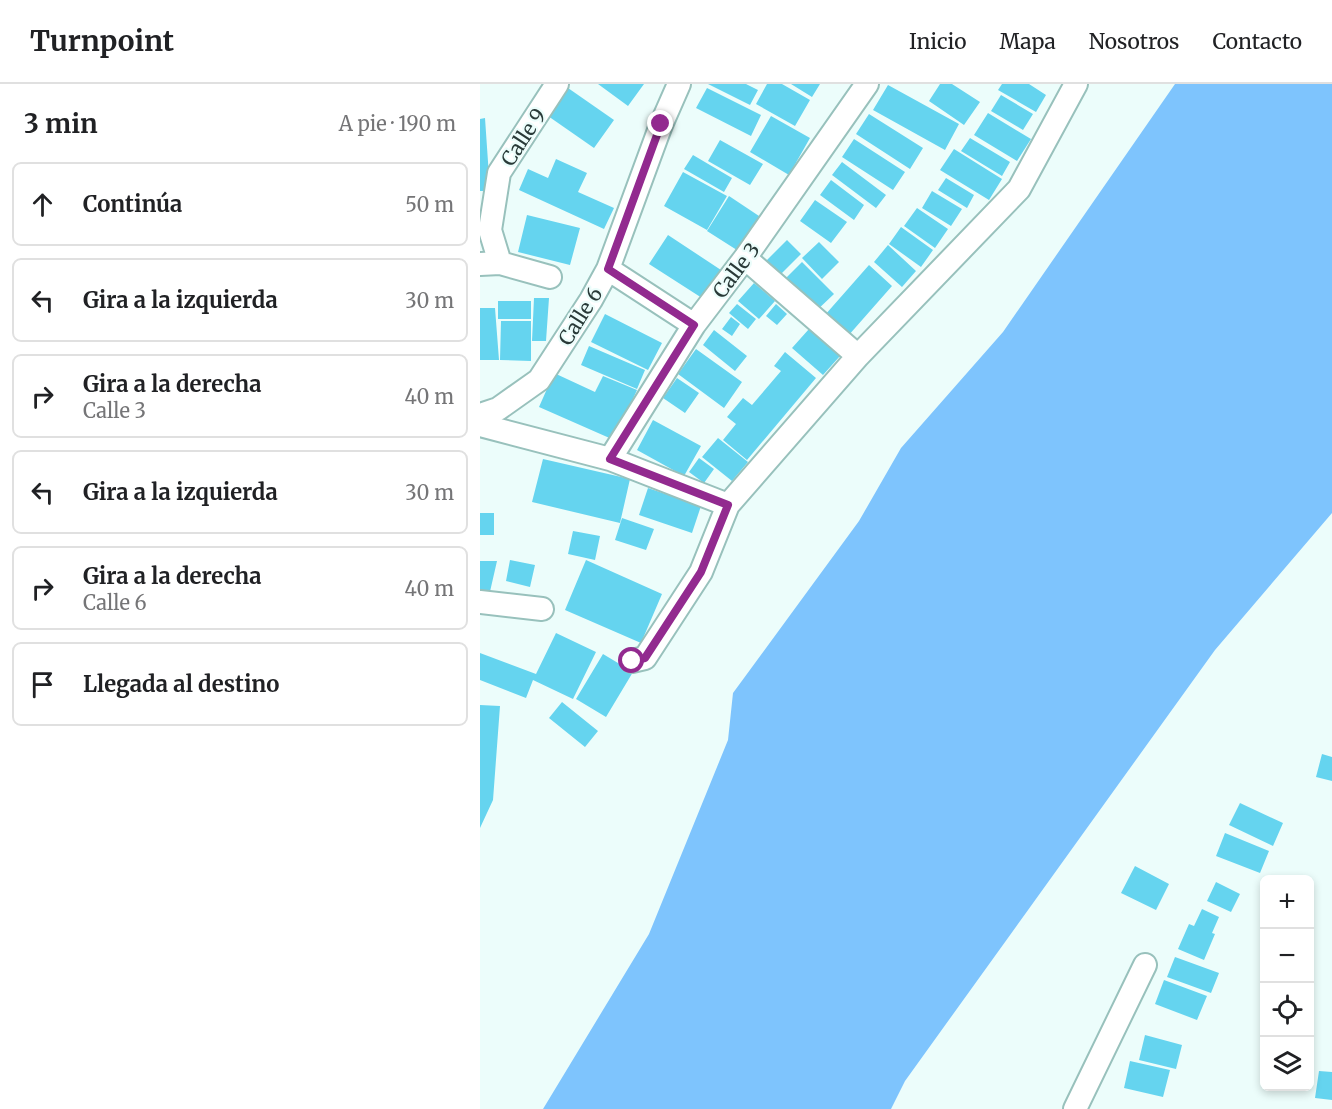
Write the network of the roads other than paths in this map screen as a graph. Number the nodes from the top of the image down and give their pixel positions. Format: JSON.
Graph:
{"nodes":[{"id":1,"x":557,"y":84,"type":"edge"},
{"id":2,"x":679,"y":84,"type":"edge"},
{"id":3,"x":867,"y":84,"type":"edge"},
{"id":4,"x":1076,"y":84,"type":"edge"},
{"id":5,"x":745,"y":258,"type":"junction"},
{"id":6,"x":490,"y":264,"type":"edge"},
{"id":7,"x":608,"y":269,"type":"junction"},
{"id":8,"x":550,"y":277,"type":"dead end"},
{"id":9,"x":694,"y":325,"type":"junction"},
{"id":10,"x":858,"y":356,"type":"junction"},
{"id":11,"x":480,"y":415,"type":"edge"},
{"id":12,"x":480,"y":424,"type":"edge"},
{"id":13,"x":610,"y":459,"type":"junction"},
{"id":14,"x":728,"y":505,"type":"junction"},
{"id":15,"x":480,"y":602,"type":"edge"},
{"id":16,"x":542,"y":609,"type":"dead end"},
{"id":17,"x":632,"y":661,"type":"dead end"},
{"id":18,"x":1145,"y":965,"type":"dead end"},
{"id":19,"x":1075,"y":1109,"type":"edge"}],
"edges":[{"from":1,"to":6,"type":"street","name":"Calle 9"},
{"from":2,"to":7,"type":"street","name":"Calle 6"},
{"from":3,"to":5,"type":"street","name":"Calle 3"},
{"from":4,"to":10,"type":"street"},
{"from":5,"to":9,"type":"street","name":"Calle 3"},
{"from":5,"to":10,"type":"street"},
{"from":6,"to":8,"type":"street"},
{"from":7,"to":9,"type":"street"},
{"from":7,"to":11,"type":"street","name":"Calle 6"},
{"from":9,"to":13,"type":"street","name":"Calle 3"},
{"from":10,"to":14,"type":"street"},
{"from":12,"to":13,"type":"street"},
{"from":13,"to":14,"type":"street"},
{"from":14,"to":17,"type":"street"},
{"from":15,"to":16,"type":"street"},
{"from":18,"to":19,"type":"street"}]}
